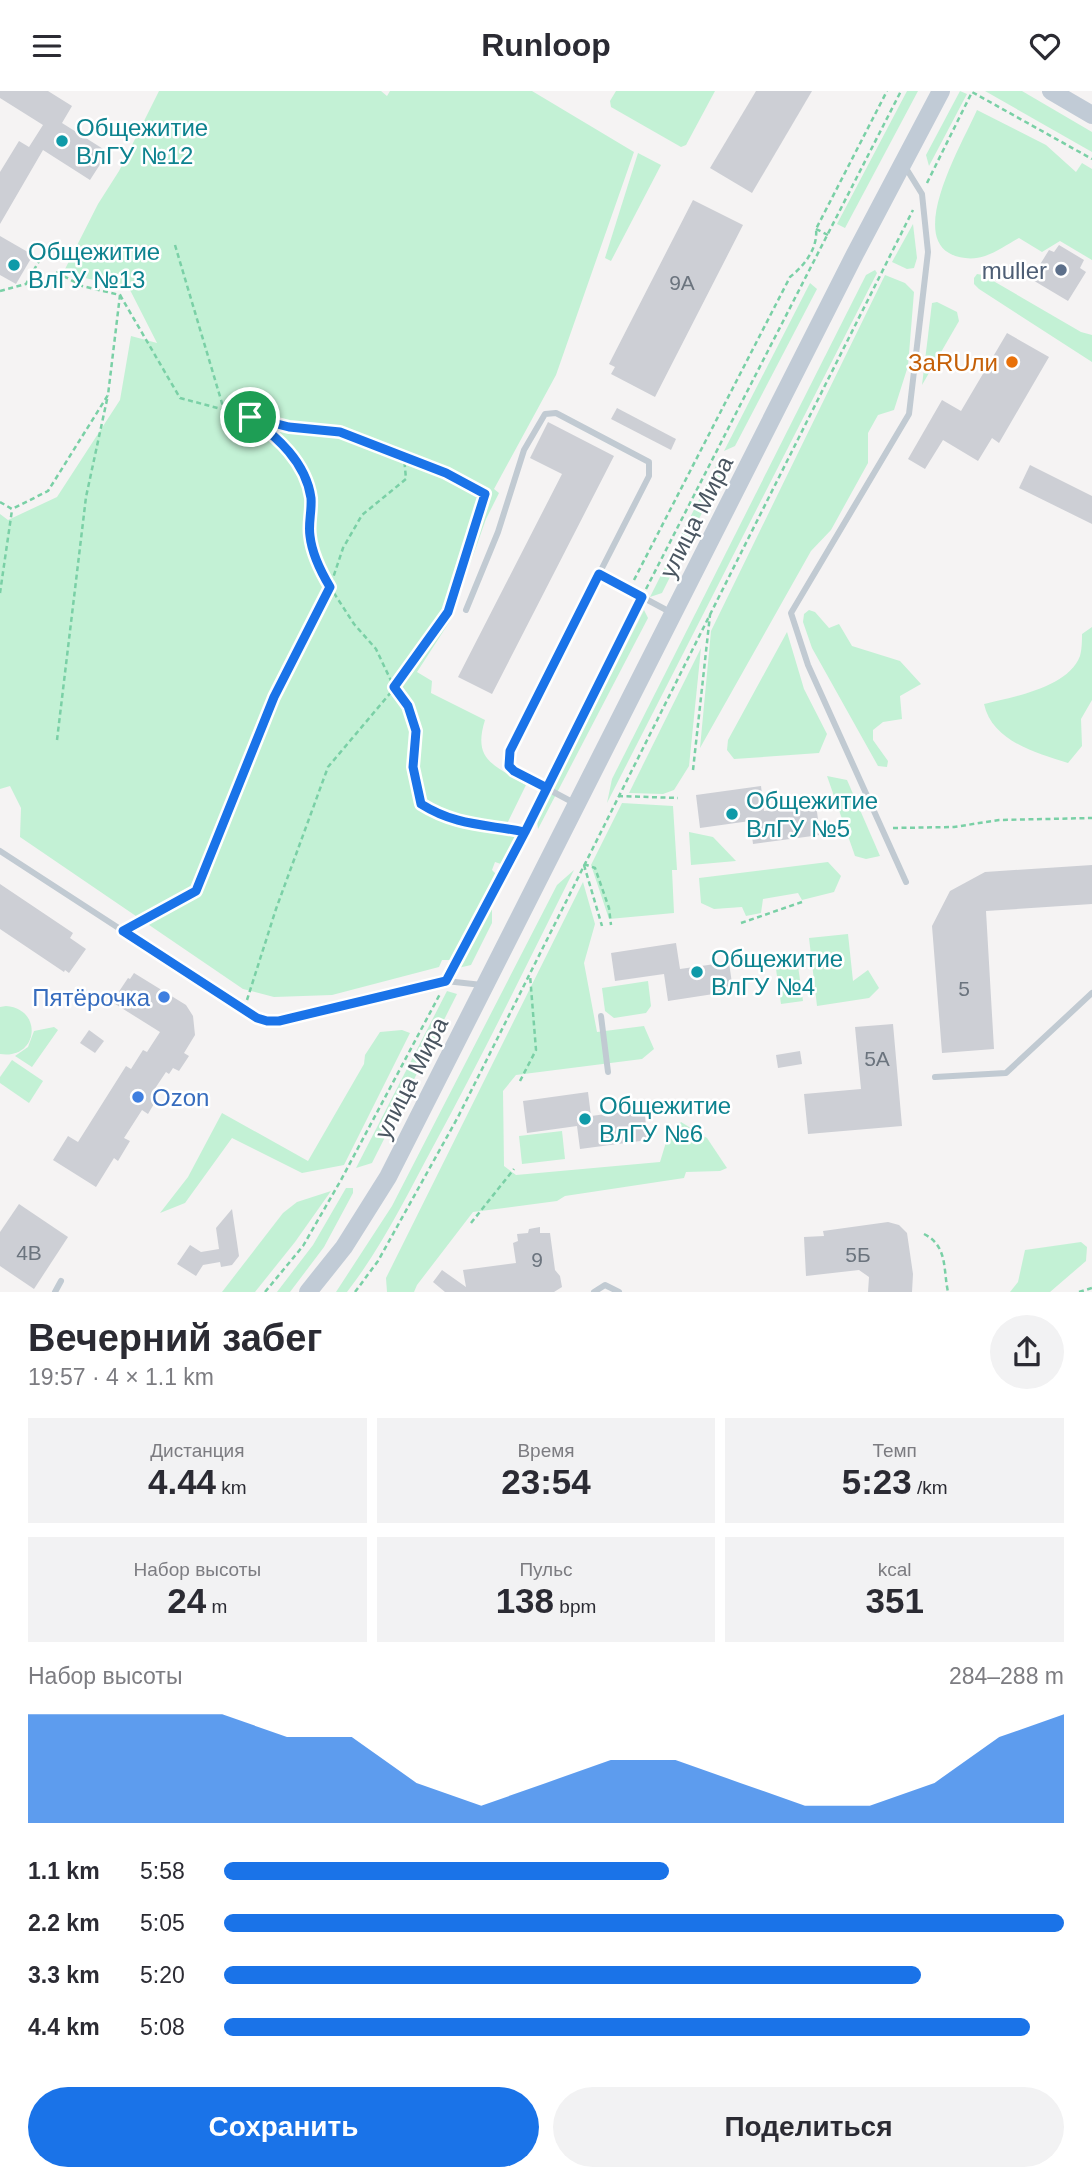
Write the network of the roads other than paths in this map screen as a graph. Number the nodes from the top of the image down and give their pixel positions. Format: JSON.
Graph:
{"nodes":[{"id":1,"x":941,"y":91,"type":"edge"},
{"id":2,"x":1051,"y":91,"type":"edge"},
{"id":3,"x":1092,"y":115,"type":"edge"},
{"id":4,"x":903,"y":163,"type":"junction"},
{"id":5,"x":599,"y":574,"type":"junction"},
{"id":6,"x":466,"y":610,"type":"dead end"},
{"id":7,"x":674,"y":614,"type":"junction"},
{"id":8,"x":577,"y":804,"type":"junction"},
{"id":9,"x":0,"y":851,"type":"edge"},
{"id":10,"x":906,"y":882,"type":"dead end"},
{"id":11,"x":485,"y":986,"type":"junction"},
{"id":12,"x":1092,"y":993,"type":"edge"},
{"id":13,"x":601,"y":1016,"type":"dead end"},
{"id":14,"x":607,"y":1072,"type":"dead end"},
{"id":15,"x":935,"y":1077,"type":"dead end"},
{"id":16,"x":61,"y":1281,"type":"dead end"},
{"id":17,"x":55,"y":1292,"type":"edge"},
{"id":18,"x":308,"y":1292,"type":"edge"},
{"id":19,"x":594,"y":1292,"type":"edge"},
{"id":20,"x":619,"y":1292,"type":"edge"}],
"edges":[{"from":1,"to":4,"type":"main road","name":"улица Мира"},
{"from":2,"to":3,"type":"main road"},
{"from":4,"to":7,"type":"main road","name":"улица Мира"},
{"from":4,"to":10,"type":"lane"},
{"from":5,"to":6,"type":"lane"},
{"from":5,"to":7,"type":"lane"},
{"from":5,"to":8,"type":"lane"},
{"from":7,"to":8,"type":"main road","name":"улица Мира"},
{"from":8,"to":11,"type":"main road","name":"улица Мира"},
{"from":9,"to":11,"type":"lane"},
{"from":11,"to":18,"type":"main road","name":"улица Мира"},
{"from":12,"to":15,"type":"lane"},
{"from":13,"to":14,"type":"lane"},
{"from":16,"to":17,"type":"lane"},
{"from":19,"to":20,"type":"lane"}]}
